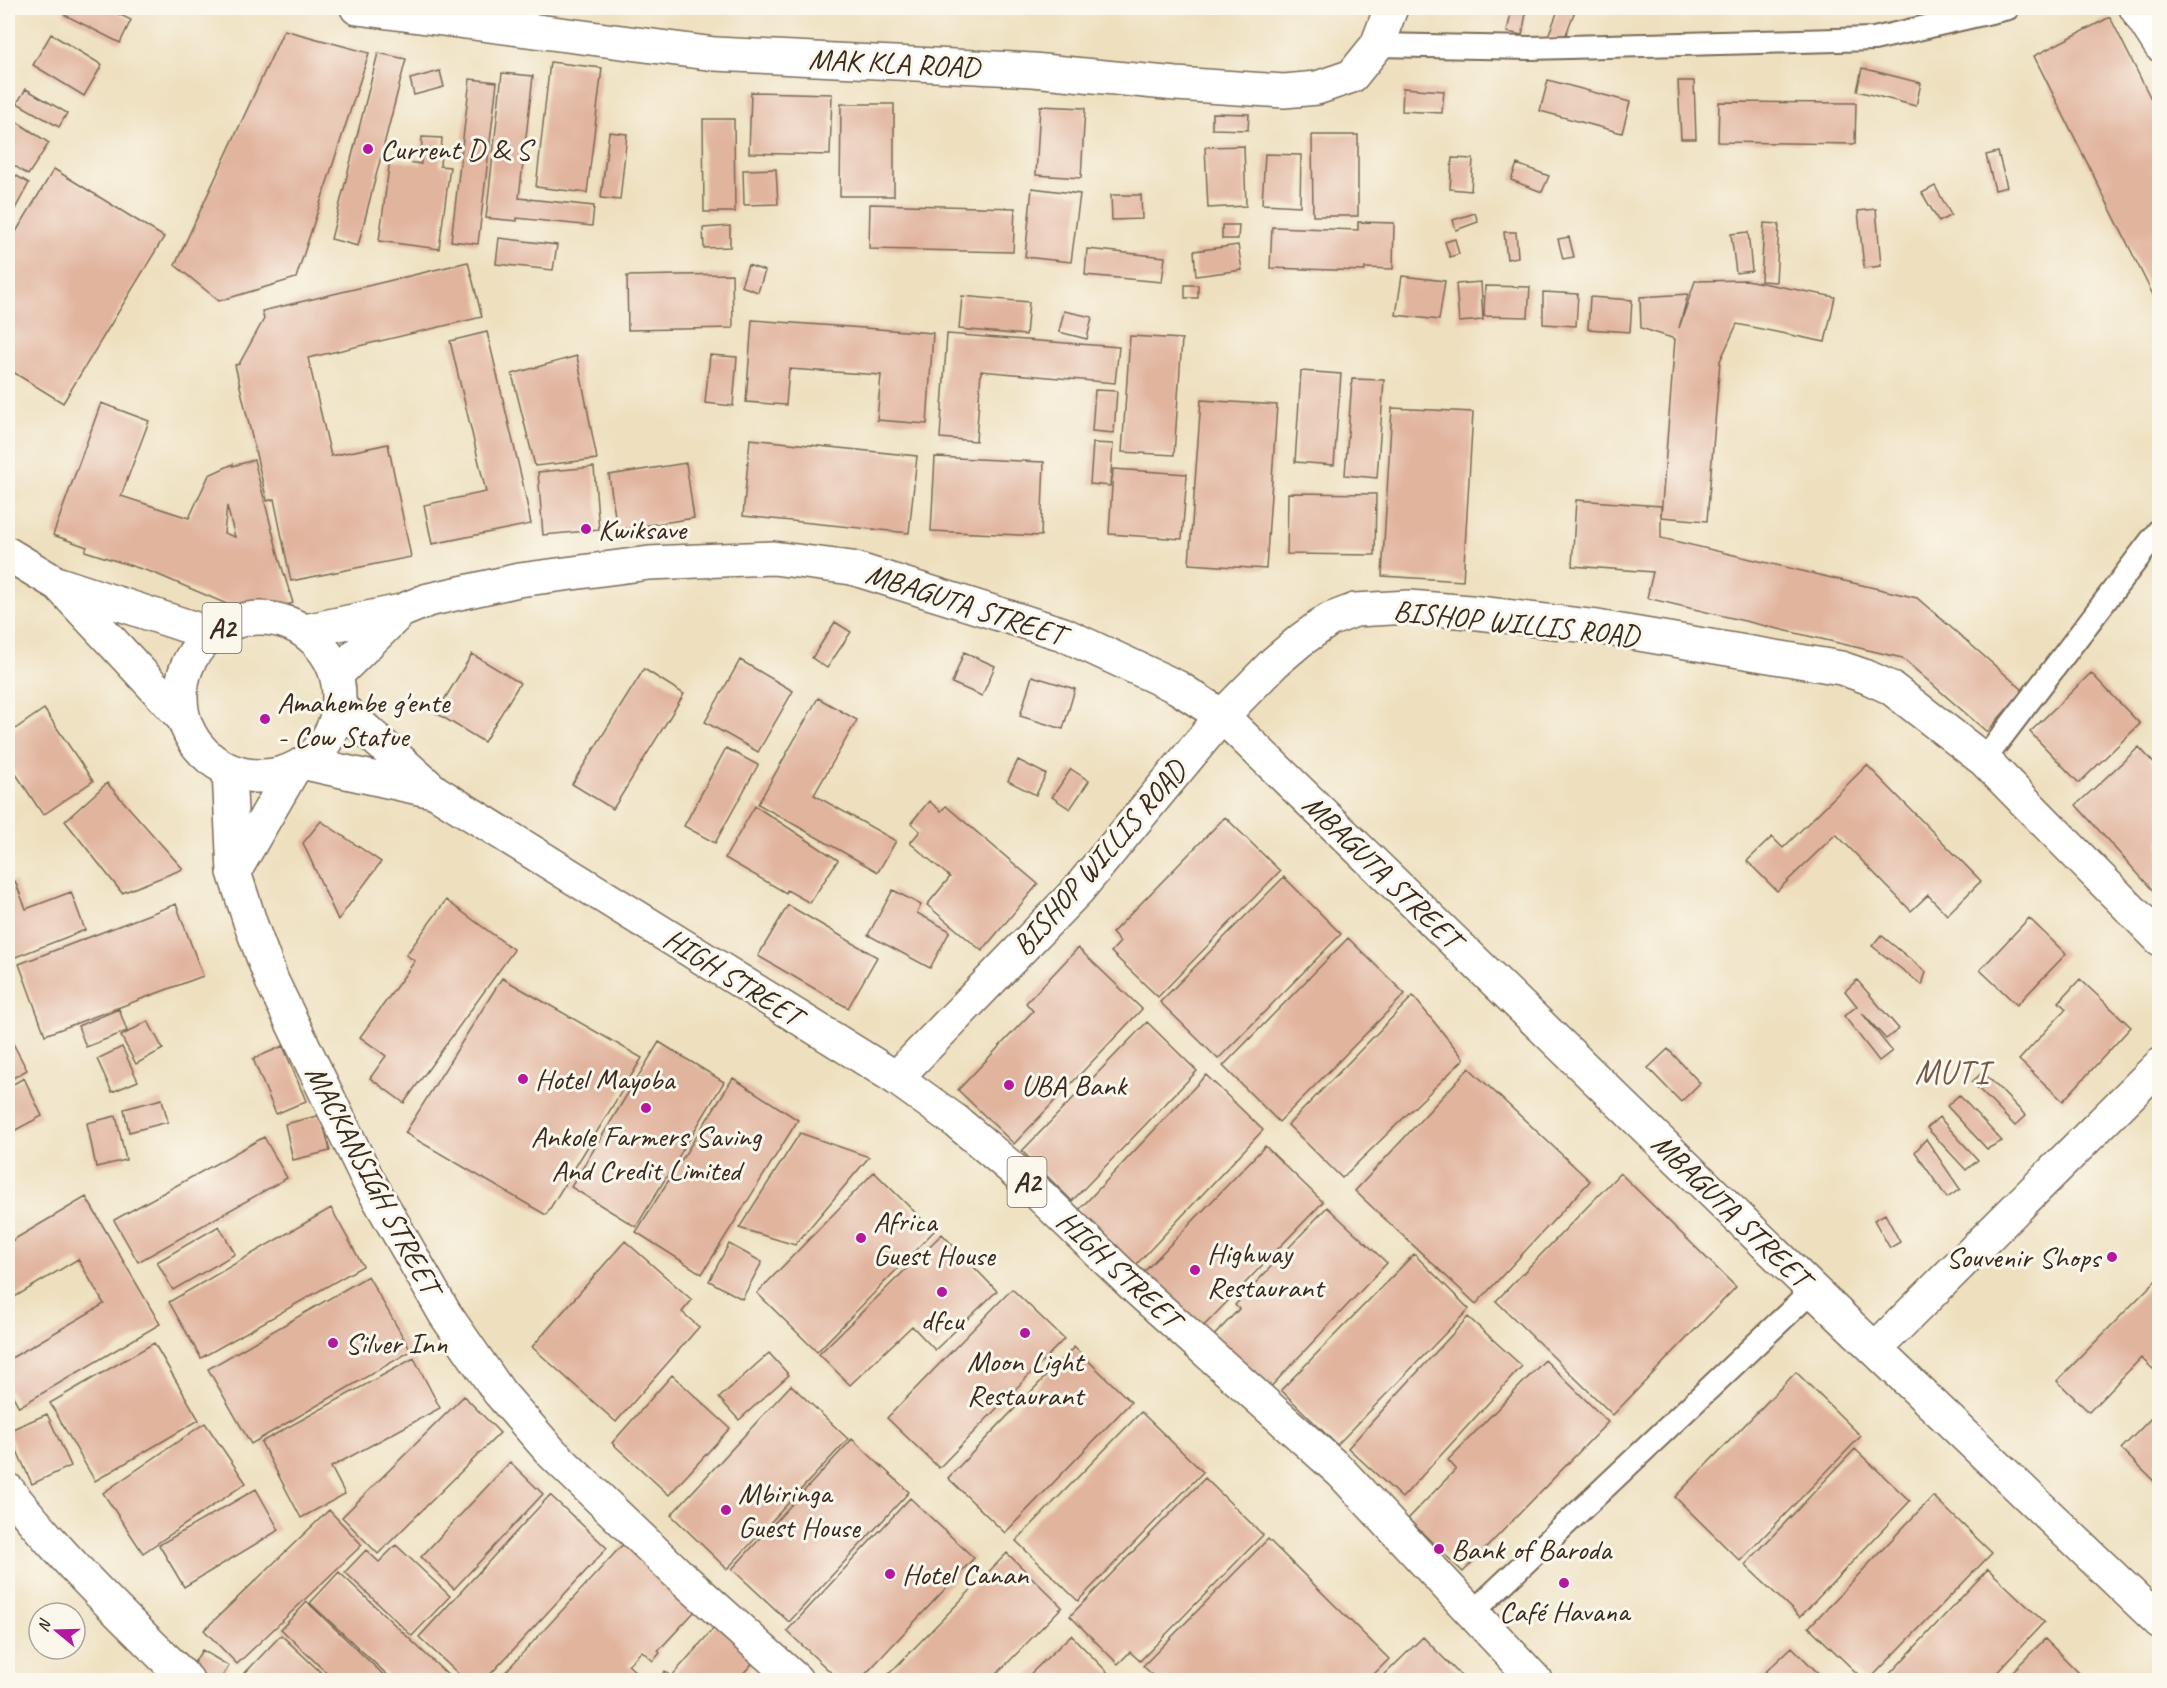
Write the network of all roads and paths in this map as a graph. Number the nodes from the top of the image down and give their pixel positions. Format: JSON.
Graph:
{"nodes":[{"id":1,"x":357,"y":8,"type":"edge"},
{"id":2,"x":1390,"y":8,"type":"edge"},
{"id":3,"x":2008,"y":8,"type":"edge"},
{"id":4,"x":2136,"y":8,"type":"edge"},
{"id":5,"x":1377,"y":45,"type":"junction"},
{"id":6,"x":2160,"y":45,"type":"edge"},
{"id":7,"x":2160,"y":529,"type":"edge"},
{"id":8,"x":8,"y":554,"type":"edge"},
{"id":9,"x":56,"y":583,"type":"junction"},
{"id":10,"x":400,"y":611,"type":"junction"},
{"id":11,"x":305,"y":631,"type":"junction"},
{"id":12,"x":211,"y":634,"type":"junction"},
{"id":13,"x":337,"y":674,"type":"junction"},
{"id":14,"x":340,"y":707,"type":"junction"},
{"id":15,"x":1222,"y":716,"type":"junction"},
{"id":16,"x":183,"y":718,"type":"junction"},
{"id":17,"x":1984,"y":760,"type":"junction"},
{"id":18,"x":299,"y":767,"type":"junction"},
{"id":19,"x":229,"y":771,"type":"junction"},
{"id":20,"x":434,"y":791,"type":"junction"},
{"id":21,"x":234,"y":872,"type":"junction"},
{"id":22,"x":2160,"y":939,"type":"edge"},
{"id":23,"x":2160,"y":1065,"type":"edge"},
{"id":24,"x":896,"y":1078,"type":"junction"},
{"id":25,"x":1813,"y":1290,"type":"junction"},
{"id":26,"x":1875,"y":1349,"type":"junction"},
{"id":27,"x":8,"y":1490,"type":"edge"},
{"id":28,"x":1471,"y":1614,"type":"junction"},
{"id":29,"x":2160,"y":1622,"type":"edge"},
{"id":30,"x":187,"y":1680,"type":"edge"},
{"id":31,"x":796,"y":1680,"type":"edge"},
{"id":32,"x":1535,"y":1680,"type":"edge"}],
"edges":[{"from":1,"to":5,"type":"street","name":"MAK KLA ROAD"},
{"from":2,"to":5,"type":"street","name":"MAK KLA ROAD"},
{"from":3,"to":5,"type":"lane"},
{"from":4,"to":6,"type":"street"},
{"from":7,"to":17,"type":"lane"},
{"from":8,"to":9,"type":"street","number":"A2"},
{"from":9,"to":12,"type":"street","number":"A2"},
{"from":9,"to":16,"type":"street","number":"A2"},
{"from":10,"to":11,"type":"street","name":"MBAGUTA STREET"},
{"from":10,"to":13,"type":"street","name":"MBAGUTA STREET"},
{"from":10,"to":15,"type":"street","name":"MBAGUTA STREET"},
{"from":11,"to":12,"type":"street","number":"A2"},
{"from":11,"to":13,"type":"street","number":"A2"},
{"from":12,"to":16,"type":"street","number":"A2"},
{"from":13,"to":14,"type":"street","number":"A2"},
{"from":14,"to":18,"type":"street","number":"A2"},
{"from":14,"to":20,"type":"street","name":"HIGH STREET","number":"A2"},
{"from":15,"to":17,"type":"street","name":"BISHOP WILLIS ROAD"},
{"from":15,"to":24,"type":"street","name":"BISHOP WILLIS ROAD"},
{"from":15,"to":25,"type":"street","name":"MBAGUTA STREET"},
{"from":16,"to":19,"type":"street","number":"A2"},
{"from":17,"to":22,"type":"street","name":"BISHOP WILLIS ROAD"},
{"from":18,"to":19,"type":"street","number":"A2"},
{"from":18,"to":20,"type":"street","name":"HIGH STREET","number":"A2"},
{"from":18,"to":21,"type":"street"},
{"from":19,"to":21,"type":"street","name":"MACKANSIGH STREET"},
{"from":20,"to":24,"type":"street","name":"HIGH STREET","number":"A2"},
{"from":21,"to":31,"type":"street","name":"MACKANSIGH STREET"},
{"from":23,"to":26,"type":"street"},
{"from":24,"to":28,"type":"street","name":"HIGH STREET","number":"A2"},
{"from":25,"to":26,"type":"street","name":"MBAGUTA STREET"},
{"from":25,"to":28,"type":"lane"},
{"from":26,"to":29,"type":"street","name":"MBAGUTA STREET"},
{"from":27,"to":30,"type":"street"},
{"from":28,"to":32,"type":"street","name":"HIGH STREET","number":"A2"}]}
